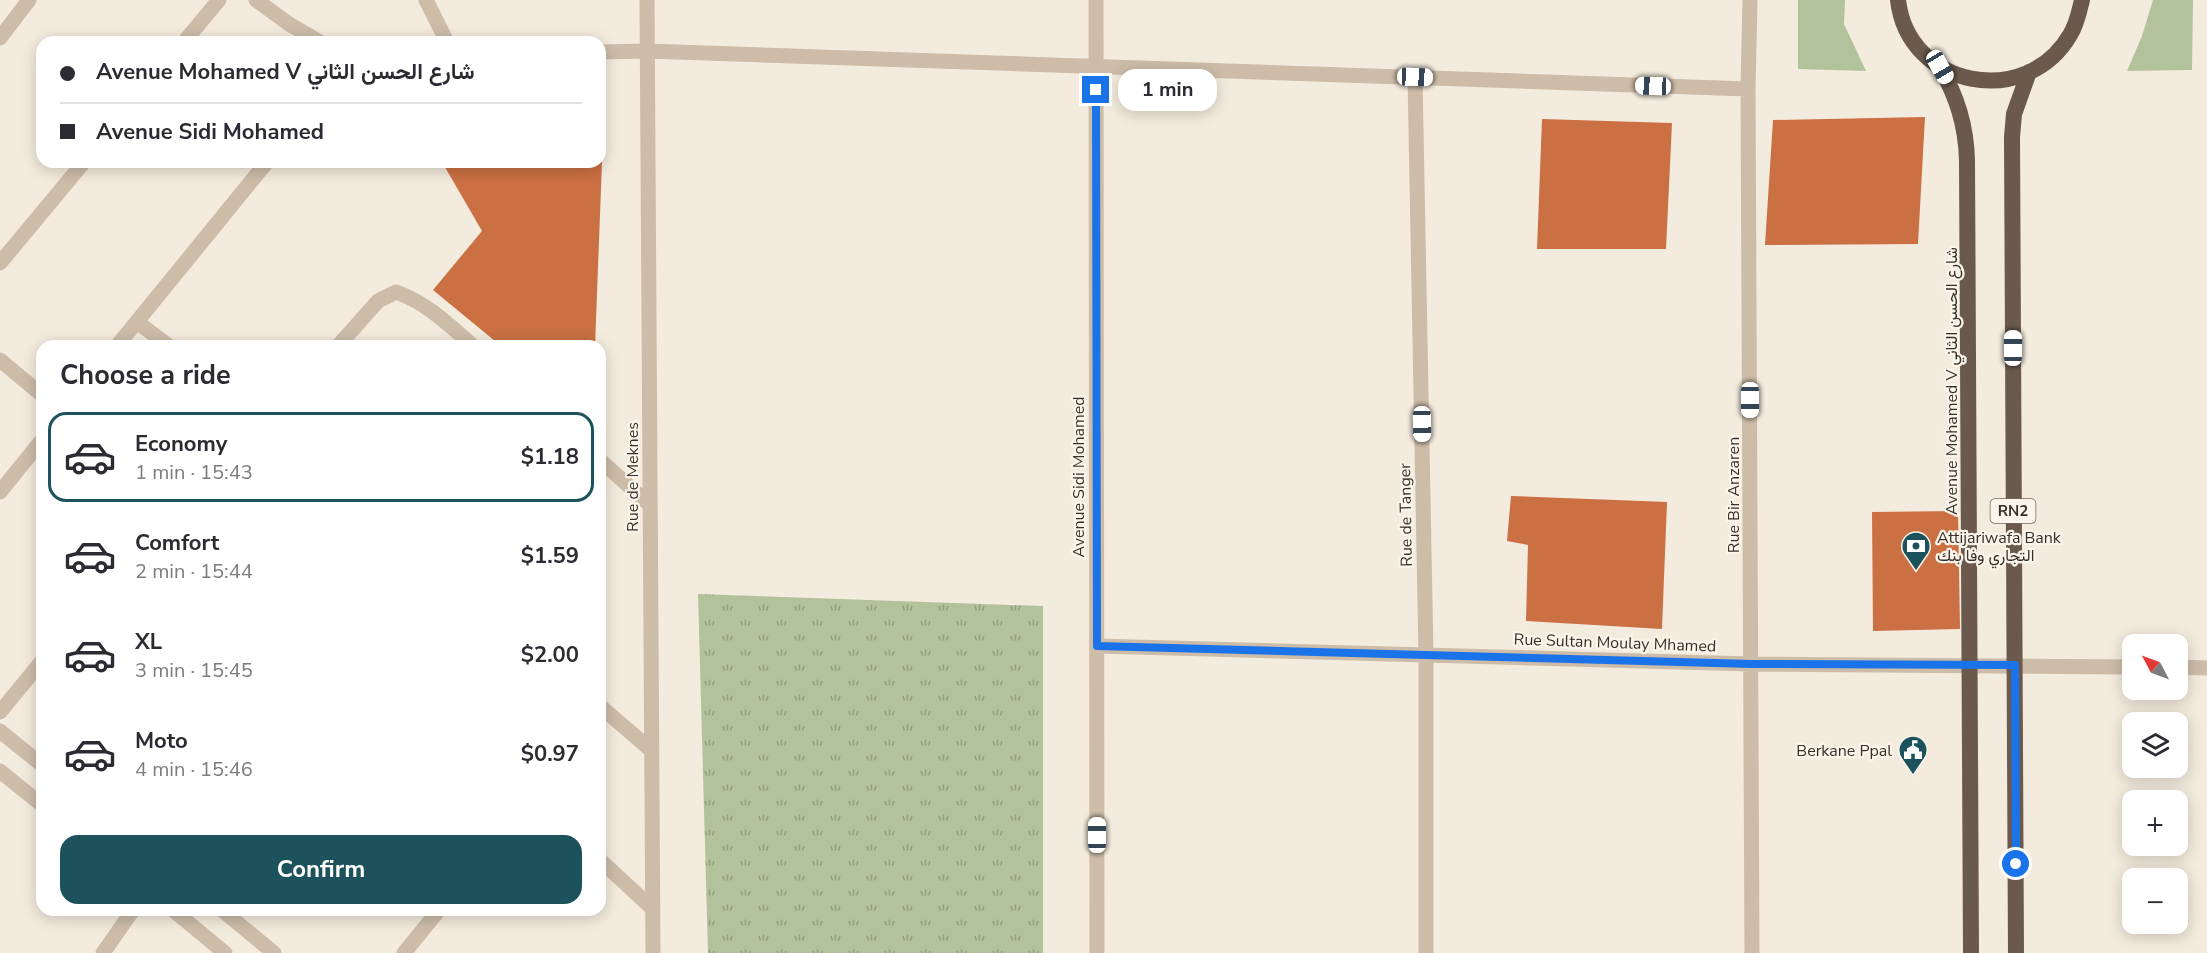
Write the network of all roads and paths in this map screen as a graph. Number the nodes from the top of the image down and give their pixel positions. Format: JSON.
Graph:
{"nodes":[{"id":1,"x":29,"y":0,"type":"edge"},
{"id":2,"x":219,"y":0,"type":"edge"},
{"id":3,"x":256,"y":0,"type":"edge"},
{"id":4,"x":426,"y":0,"type":"edge"},
{"id":5,"x":646,"y":0,"type":"edge"},
{"id":6,"x":1096,"y":0,"type":"edge"},
{"id":7,"x":1750,"y":0,"type":"edge"},
{"id":8,"x":1898,"y":0,"type":"edge"},
{"id":9,"x":2082,"y":0,"type":"edge"},
{"id":10,"x":189,"y":36,"type":"edge"},
{"id":11,"x":310,"y":36,"type":"edge"},
{"id":12,"x":444,"y":36,"type":"edge"},
{"id":13,"x":0,"y":38,"type":"edge"},
{"id":14,"x":647,"y":51,"type":"junction"},
{"id":15,"x":606,"y":52,"type":"edge"},
{"id":16,"x":1096,"y":67,"type":"junction"},
{"id":17,"x":1940,"y":67,"type":"junction"},
{"id":18,"x":2029,"y":72,"type":"junction"},
{"id":19,"x":1415,"y":77,"type":"junction"},
{"id":20,"x":1748,"y":89,"type":"junction"},
{"id":21,"x":79,"y":168,"type":"edge"},
{"id":22,"x":262,"y":168,"type":"edge"},
{"id":23,"x":0,"y":263,"type":"edge"},
{"id":24,"x":137,"y":322,"type":"junction"},
{"id":25,"x":122,"y":340,"type":"edge"},
{"id":26,"x":161,"y":340,"type":"edge"},
{"id":27,"x":343,"y":340,"type":"edge"},
{"id":28,"x":466,"y":340,"type":"edge"},
{"id":29,"x":0,"y":360,"type":"edge"},
{"id":30,"x":36,"y":390,"type":"edge"},
{"id":31,"x":36,"y":447,"type":"edge"},
{"id":32,"x":606,"y":465,"type":"edge"},
{"id":33,"x":0,"y":492,"type":"edge"},
{"id":34,"x":650,"y":505,"type":"junction"},
{"id":35,"x":1097,"y":646,"type":"junction"},
{"id":36,"x":1426,"y":655,"type":"junction"},
{"id":37,"x":1752,"y":664,"type":"junction"},
{"id":38,"x":1970,"y":665,"type":"junction"},
{"id":39,"x":2015,"y":665,"type":"junction"},
{"id":40,"x":2122,"y":667,"type":"edge"},
{"id":41,"x":2188,"y":667,"type":"edge"},
{"id":42,"x":2207,"y":668,"type":"edge"},
{"id":43,"x":36,"y":669,"type":"edge"},
{"id":44,"x":606,"y":711,"type":"edge"},
{"id":45,"x":0,"y":712,"type":"edge"},
{"id":46,"x":0,"y":731,"type":"edge"},
{"id":47,"x":651,"y":750,"type":"junction"},
{"id":48,"x":36,"y":760,"type":"edge"},
{"id":49,"x":0,"y":771,"type":"edge"},
{"id":50,"x":36,"y":800,"type":"edge"},
{"id":51,"x":606,"y":866,"type":"edge"},
{"id":52,"x":653,"y":909,"type":"junction"},
{"id":53,"x":129,"y":916,"type":"edge"},
{"id":54,"x":180,"y":916,"type":"edge"},
{"id":55,"x":232,"y":916,"type":"edge"},
{"id":56,"x":434,"y":916,"type":"edge"},
{"id":57,"x":103,"y":953,"type":"edge"},
{"id":58,"x":225,"y":953,"type":"edge"},
{"id":59,"x":274,"y":953,"type":"edge"},
{"id":60,"x":404,"y":953,"type":"edge"},
{"id":61,"x":653,"y":953,"type":"edge"},
{"id":62,"x":1097,"y":953,"type":"edge"},
{"id":63,"x":1426,"y":953,"type":"edge"},
{"id":64,"x":1752,"y":953,"type":"edge"},
{"id":65,"x":1971,"y":953,"type":"edge"},
{"id":66,"x":2016,"y":953,"type":"edge"}],
"edges":[{"from":1,"to":13,"type":"street"},
{"from":2,"to":10,"type":"street"},
{"from":3,"to":11,"type":"street"},
{"from":4,"to":12,"type":"street"},
{"from":5,"to":14,"type":"street","name":"Rue de Meknes"},
{"from":6,"to":16,"type":"street","name":"Avenue Sidi Mohamed"},
{"from":7,"to":20,"type":"street","name":"Rue Bir Anzaren"},
{"from":8,"to":17,"type":"highway","number":"RN2"},
{"from":9,"to":18,"type":"highway","number":"RN2"},
{"from":14,"to":15,"type":"street"},
{"from":14,"to":16,"type":"street"},
{"from":14,"to":34,"type":"street","name":"Rue de Meknes"},
{"from":16,"to":19,"type":"street"},
{"from":16,"to":35,"type":"street","name":"Avenue Sidi Mohamed"},
{"from":17,"to":18,"type":"highway","number":"RN2"},
{"from":17,"to":38,"type":"highway","name":"Avenue Mohamed V شارع الحسن الثاني","number":"RN2"},
{"from":18,"to":39,"type":"highway","number":"RN2"},
{"from":19,"to":20,"type":"street"},
{"from":19,"to":36,"type":"street","name":"Rue de Tanger"},
{"from":20,"to":37,"type":"street","name":"Rue Bir Anzaren"},
{"from":21,"to":23,"type":"street"},
{"from":22,"to":24,"type":"street"},
{"from":24,"to":25,"type":"street"},
{"from":24,"to":26,"type":"street"},
{"from":27,"to":28,"type":"street"},
{"from":29,"to":30,"type":"street"},
{"from":31,"to":33,"type":"street"},
{"from":32,"to":34,"type":"street"},
{"from":34,"to":47,"type":"street","name":"Rue de Meknes"},
{"from":35,"to":36,"type":"street","name":"Rue Sultan Moulay Mhamed"},
{"from":35,"to":62,"type":"street","name":"Avenue Sidi Mohamed"},
{"from":36,"to":37,"type":"street","name":"Rue Sultan Moulay Mhamed"},
{"from":36,"to":63,"type":"street","name":"Rue de Tanger"},
{"from":37,"to":38,"type":"street","name":"Rue Sultan Moulay Mhamed"},
{"from":37,"to":64,"type":"street","name":"Rue Bir Anzaren"},
{"from":38,"to":39,"type":"street","name":"Rue Sultan Moulay Mhamed"},
{"from":38,"to":65,"type":"highway","name":"Avenue Mohamed V شارع الحسن الثاني","number":"RN2"},
{"from":39,"to":40,"type":"street","name":"Rue Sultan Moulay Mhamed"},
{"from":39,"to":66,"type":"highway","number":"RN2"},
{"from":41,"to":42,"type":"street"},
{"from":43,"to":45,"type":"street"},
{"from":44,"to":47,"type":"street"},
{"from":46,"to":48,"type":"street"},
{"from":47,"to":52,"type":"street","name":"Rue de Meknes"},
{"from":49,"to":50,"type":"street"},
{"from":51,"to":52,"type":"street"},
{"from":52,"to":61,"type":"street","name":"Rue de Meknes"},
{"from":53,"to":57,"type":"street"},
{"from":54,"to":58,"type":"street"},
{"from":55,"to":59,"type":"street"},
{"from":56,"to":60,"type":"street"}]}
